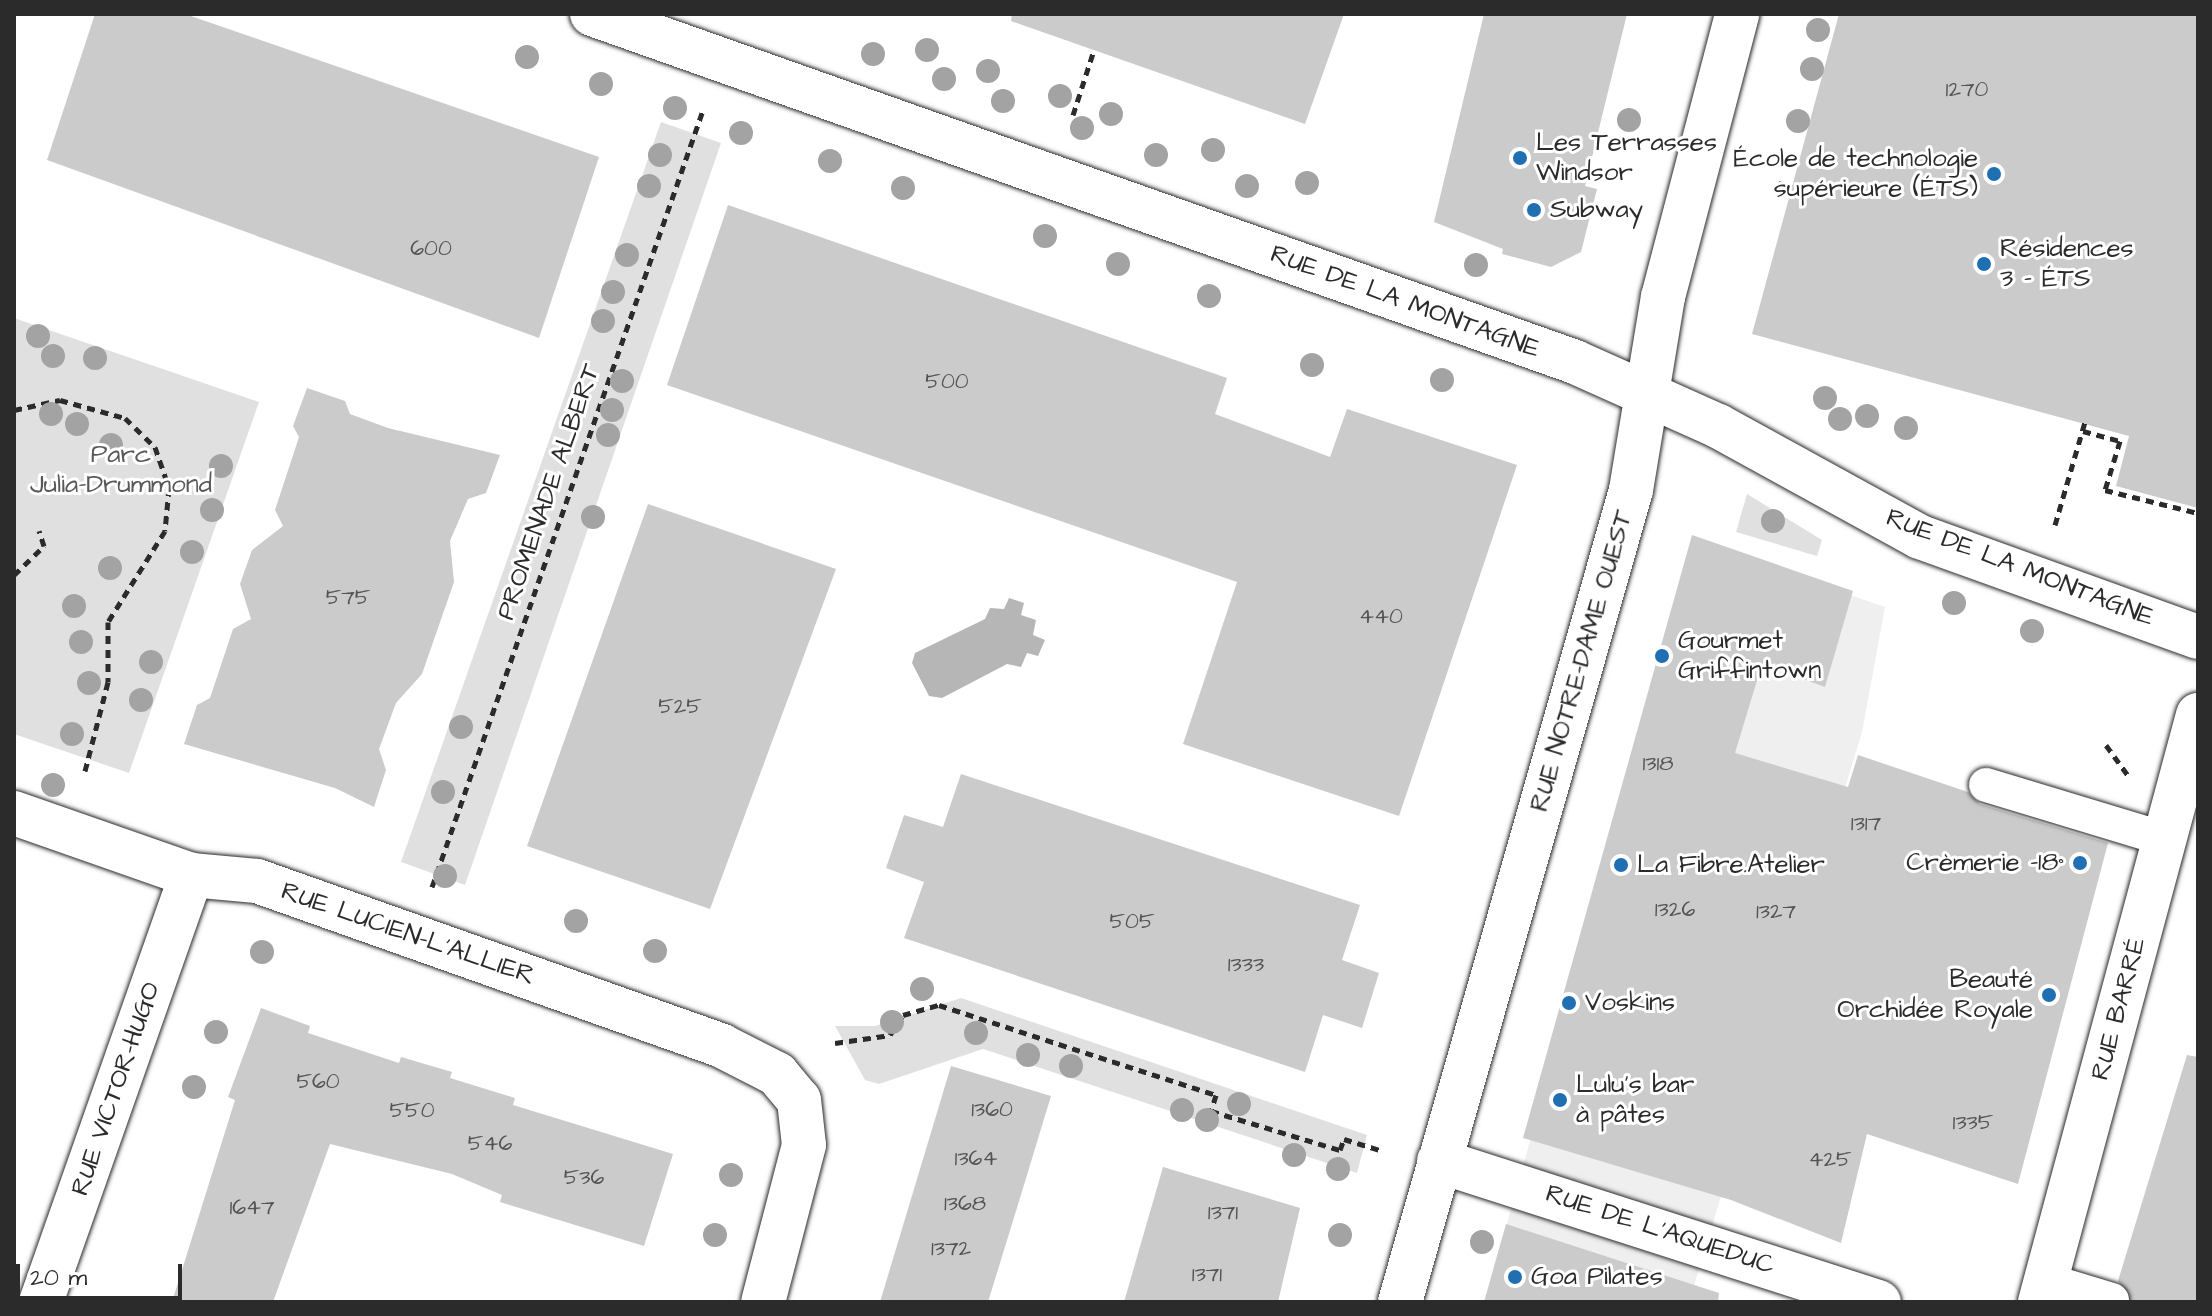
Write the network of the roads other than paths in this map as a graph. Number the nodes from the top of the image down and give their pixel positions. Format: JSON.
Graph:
{"nodes":[{"id":1,"x":592,"y":14,"type":"edge"},
{"id":2,"x":1737,"y":14,"type":"edge"},
{"id":3,"x":1649,"y":395,"type":"junction"},
{"id":4,"x":2198,"y":637,"type":"edge"},
{"id":5,"x":2198,"y":715,"type":"edge"},
{"id":6,"x":1986,"y":785,"type":"dead end"},
{"id":7,"x":14,"y":813,"type":"edge"},
{"id":8,"x":2165,"y":839,"type":"junction"},
{"id":9,"x":191,"y":875,"type":"junction"},
{"id":10,"x":1439,"y":1161,"type":"junction"},
{"id":11,"x":1806,"y":1291,"type":"edge"},
{"id":12,"x":2043,"y":1291,"type":"edge"},
{"id":13,"x":2112,"y":1300,"type":"dead end"},
{"id":14,"x":41,"y":1302,"type":"edge"},
{"id":15,"x":763,"y":1302,"type":"edge"},
{"id":16,"x":1400,"y":1302,"type":"edge"},
{"id":17,"x":1879,"y":1302,"type":"edge"}],
"edges":[{"from":1,"to":3,"type":"street","name":"RUE DE LA MONTAGNE"},
{"from":2,"to":3,"type":"street","name":"RUE NOTRE-DAME OUEST"},
{"from":3,"to":4,"type":"street","name":"RUE DE LA MONTAGNE"},
{"from":3,"to":10,"type":"street","name":"RUE NOTRE-DAME OUEST"},
{"from":5,"to":8,"type":"street","name":"RUE BARRÉ"},
{"from":6,"to":8,"type":"lane"},
{"from":7,"to":9,"type":"street","name":"RUE LUCIEN-L'ALLIER"},
{"from":8,"to":12,"type":"street","name":"RUE BARRÉ"},
{"from":9,"to":14,"type":"street","name":"RUE VICTOR-HUGO"},
{"from":9,"to":15,"type":"street","name":"RUE LUCIEN-L'ALLIER"},
{"from":10,"to":11,"type":"street","name":"RUE DE L'AQUEDUC"},
{"from":10,"to":16,"type":"street","name":"RUE NOTRE-DAME OUEST"},
{"from":11,"to":17,"type":"street","name":"RUE DE L'AQUEDUC"},
{"from":12,"to":13,"type":"lane"}]}
